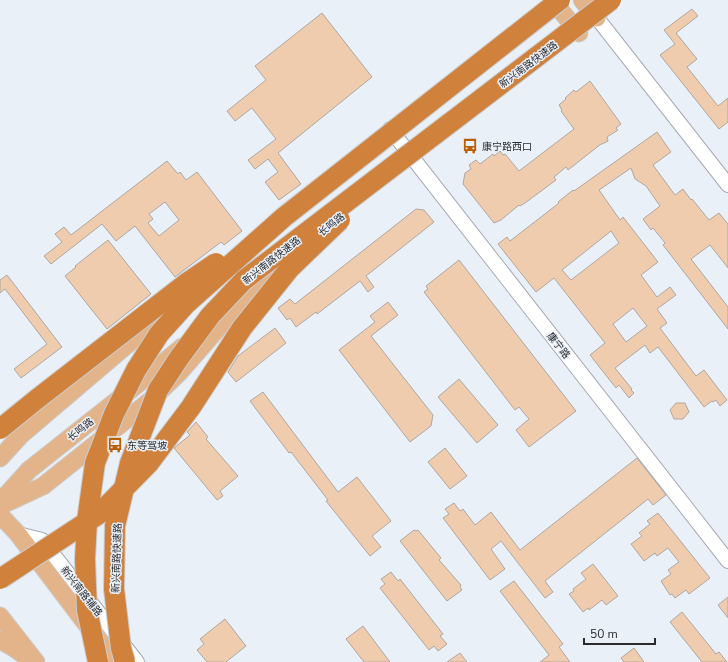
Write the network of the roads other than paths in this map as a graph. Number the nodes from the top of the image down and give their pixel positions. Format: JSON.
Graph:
{"nodes":[{"id":1,"x":552,"y":0,"type":"edge"},
{"id":2,"x":560,"y":0,"type":"edge"},
{"id":3,"x":582,"y":0,"type":"edge"},
{"id":4,"x":606,"y":0,"type":"edge"},
{"id":5,"x":611,"y":0,"type":"edge"},
{"id":6,"x":622,"y":0,"type":"edge"},
{"id":7,"x":597,"y":18,"type":"junction"},
{"id":8,"x":579,"y":33,"type":"junction"},
{"id":9,"x":390,"y":129,"type":"junction"},
{"id":10,"x":414,"y":160,"type":"junction"},
{"id":11,"x":388,"y":172,"type":"junction"},
{"id":12,"x":728,"y":185,"type":"edge"},
{"id":13,"x":284,"y":217,"type":"junction"},
{"id":14,"x":264,"y":277,"type":"junction"},
{"id":15,"x":0,"y":429,"type":"edge"},
{"id":16,"x":0,"y":458,"type":"edge"},
{"id":17,"x":0,"y":502,"type":"edge"},
{"id":18,"x":0,"y":506,"type":"edge"},
{"id":19,"x":0,"y":515,"type":"edge"},
{"id":20,"x":18,"y":534,"type":"junction"},
{"id":21,"x":728,"y":561,"type":"edge"},
{"id":22,"x":0,"y":579,"type":"edge"},
{"id":23,"x":0,"y":616,"type":"edge"},
{"id":24,"x":0,"y":640,"type":"edge"},
{"id":25,"x":35,"y":662,"type":"edge"},
{"id":26,"x":98,"y":662,"type":"edge"},
{"id":27,"x":115,"y":662,"type":"edge"},
{"id":28,"x":125,"y":662,"type":"edge"},
{"id":29,"x":138,"y":662,"type":"edge"}],
"edges":[{"from":1,"to":8,"type":"main road"},
{"from":1,"to":9,"type":"main road"},
{"from":2,"to":13,"type":"highway","bridge":true},
{"from":3,"to":7,"type":"main road"},
{"from":4,"to":7,"type":"main road"},
{"from":5,"to":11,"type":"highway","name":"新兴南路快速路","bridge":true},
{"from":6,"to":7,"type":"main road","name":"长鸣路"},
{"from":7,"to":8,"type":"main road","name":"长鸣路"},
{"from":7,"to":12,"type":"street"},
{"from":8,"to":10,"type":"main road","name":"长鸣路"},
{"from":9,"to":10,"type":"street","name":"康宁路"},
{"from":9,"to":16,"type":"main road"},
{"from":10,"to":14,"type":"main road","name":"长鸣路"},
{"from":10,"to":21,"type":"street","name":"康宁路"},
{"from":11,"to":22,"type":"highway","bridge":true},
{"from":11,"to":28,"type":"highway","name":"新兴南路快速路","bridge":true},
{"from":13,"to":15,"type":"highway","bridge":true},
{"from":13,"to":26,"type":"highway","bridge":true},
{"from":14,"to":17,"type":"main road","name":"长鸣路"},
{"from":14,"to":18,"type":"main road"},
{"from":19,"to":20,"type":"main road"},
{"from":20,"to":27,"type":"main road"},
{"from":20,"to":29,"type":"street","name":"新兴南路辅路"},
{"from":23,"to":25,"type":"main road"},
{"from":24,"to":25,"type":"main road"}]}
